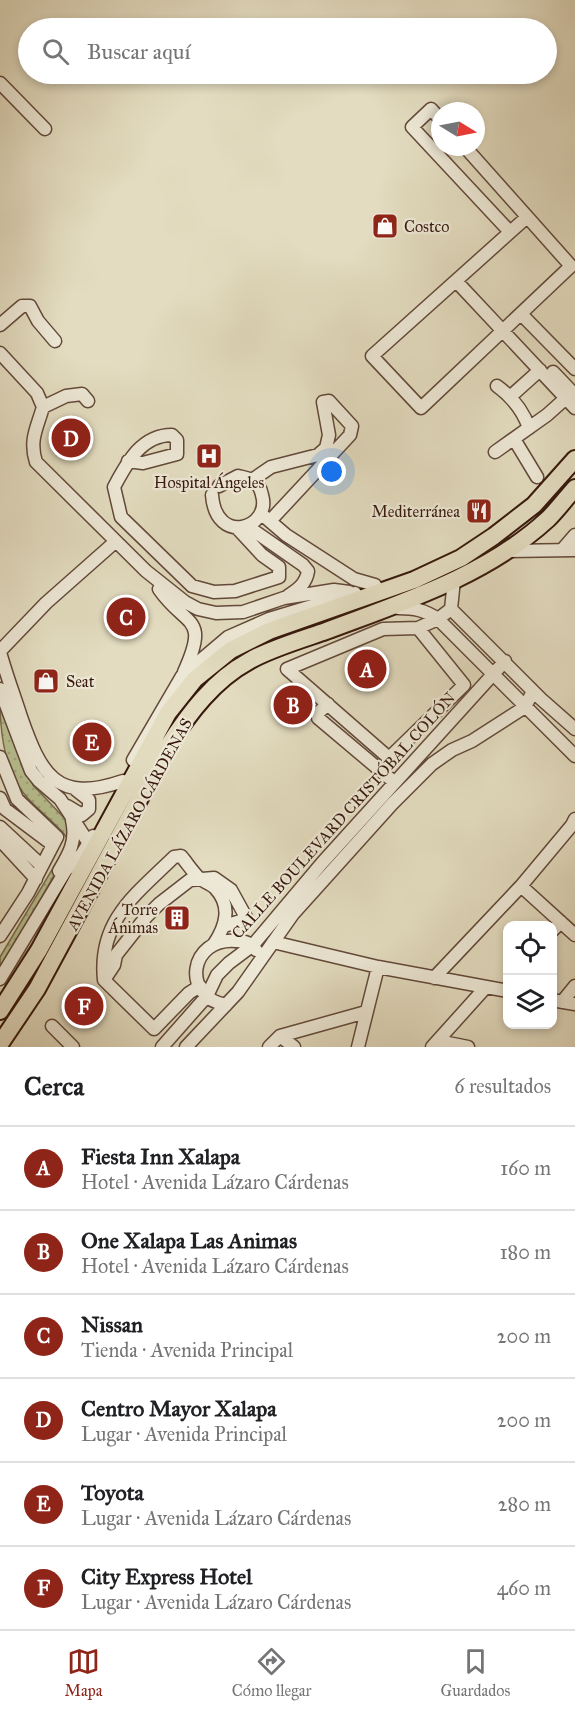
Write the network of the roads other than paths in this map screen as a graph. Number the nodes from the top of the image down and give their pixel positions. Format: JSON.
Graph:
{"nodes":[{"id":1,"x":0,"y":83,"type":"edge"},
{"id":2,"x":431,"y":110,"type":"edge"},
{"id":3,"x":45,"y":129,"type":"dead end"},
{"id":4,"x":431,"y":147,"type":"edge"},
{"id":5,"x":439,"y":156,"type":"edge"},
{"id":6,"x":473,"y":156,"type":"edge"},
{"id":7,"x":527,"y":217,"type":"junction"},
{"id":8,"x":510,"y":232,"type":"junction"},
{"id":9,"x":459,"y":278,"type":"junction"},
{"id":10,"x":521,"y":314,"type":"junction"},
{"id":11,"x":0,"y":325,"type":"edge"},
{"id":12,"x":506,"y":328,"type":"junction"},
{"id":13,"x":55,"y":340,"type":"dead end"},
{"id":14,"x":2,"y":358,"type":"edge"},
{"id":15,"x":575,"y":369,"type":"edge"},
{"id":16,"x":540,"y":370,"type":"junction"},
{"id":17,"x":497,"y":386,"type":"dead end"},
{"id":18,"x":511,"y":396,"type":"junction"},
{"id":19,"x":572,"y":400,"type":"edge"},
{"id":20,"x":88,"y":401,"type":"dead end"},
{"id":21,"x":43,"y":407,"type":"junction"},
{"id":22,"x":529,"y":428,"type":"junction"},
{"id":23,"x":514,"y":439,"type":"junction"},
{"id":24,"x":495,"y":452,"type":"dead end"},
{"id":25,"x":575,"y":459,"type":"edge"},
{"id":26,"x":128,"y":461,"type":"dead end"},
{"id":27,"x":537,"y":477,"type":"dead end"},
{"id":28,"x":252,"y":480,"type":"junction"},
{"id":29,"x":575,"y":488,"type":"edge"},
{"id":30,"x":266,"y":517,"type":"junction"},
{"id":31,"x":242,"y":527,"type":"junction"},
{"id":32,"x":575,"y":535,"type":"edge"},
{"id":33,"x":115,"y":542,"type":"junction"},
{"id":34,"x":571,"y":549,"type":"edge"},
{"id":35,"x":505,"y":551,"type":"junction"},
{"id":36,"x":146,"y":571,"type":"junction"},
{"id":37,"x":414,"y":580,"type":"junction"},
{"id":38,"x":454,"y":580,"type":"junction"},
{"id":39,"x":375,"y":585,"type":"junction"},
{"id":40,"x":356,"y":592,"type":"junction"},
{"id":41,"x":284,"y":598,"type":"junction"},
{"id":42,"x":387,"y":608,"type":"junction"},
{"id":43,"x":452,"y":609,"type":"junction"},
{"id":44,"x":208,"y":611,"type":"junction"},
{"id":45,"x":438,"y":620,"type":"junction"},
{"id":46,"x":193,"y":627,"type":"junction"},
{"id":47,"x":418,"y":628,"type":"junction"},
{"id":48,"x":0,"y":651,"type":"edge"},
{"id":49,"x":506,"y":661,"type":"junction"},
{"id":50,"x":493,"y":674,"type":"junction"},
{"id":51,"x":182,"y":676,"type":"junction"},
{"id":52,"x":0,"y":689,"type":"edge"},
{"id":53,"x":533,"y":691,"type":"junction"},
{"id":54,"x":328,"y":704,"type":"junction"},
{"id":55,"x":525,"y":707,"type":"junction"},
{"id":56,"x":575,"y":729,"type":"edge"},
{"id":57,"x":575,"y":756,"type":"edge"},
{"id":58,"x":0,"y":757,"type":"edge"},
{"id":59,"x":123,"y":781,"type":"junction"},
{"id":60,"x":394,"y":782,"type":"junction"},
{"id":61,"x":73,"y":788,"type":"junction"},
{"id":62,"x":17,"y":799,"type":"junction"},
{"id":63,"x":60,"y":799,"type":"junction"},
{"id":64,"x":2,"y":809,"type":"edge"},
{"id":65,"x":71,"y":816,"type":"junction"},
{"id":66,"x":574,"y":824,"type":"edge"},
{"id":67,"x":0,"y":827,"type":"edge"},
{"id":68,"x":0,"y":840,"type":"edge"},
{"id":69,"x":53,"y":845,"type":"junction"},
{"id":70,"x":85,"y":848,"type":"junction"},
{"id":71,"x":42,"y":866,"type":"junction"},
{"id":72,"x":36,"y":879,"type":"junction"},
{"id":73,"x":200,"y":879,"type":"junction"},
{"id":74,"x":522,"y":886,"type":"junction"},
{"id":75,"x":552,"y":921,"type":"edge"},
{"id":76,"x":557,"y":927,"type":"edge"},
{"id":77,"x":224,"y":928,"type":"junction"},
{"id":78,"x":27,"y":931,"type":"junction"},
{"id":79,"x":575,"y":935,"type":"edge"},
{"id":80,"x":0,"y":936,"type":"edge"},
{"id":81,"x":233,"y":940,"type":"junction"},
{"id":82,"x":273,"y":942,"type":"junction"},
{"id":83,"x":214,"y":944,"type":"junction"},
{"id":84,"x":253,"y":945,"type":"junction"},
{"id":85,"x":256,"y":966,"type":"junction"},
{"id":86,"x":378,"y":967,"type":"junction"},
{"id":87,"x":434,"y":978,"type":"junction"},
{"id":88,"x":0,"y":979,"type":"edge"},
{"id":89,"x":104,"y":980,"type":"junction"},
{"id":90,"x":575,"y":986,"type":"edge"},
{"id":91,"x":497,"y":989,"type":"edge"},
{"id":92,"x":203,"y":991,"type":"junction"},
{"id":93,"x":563,"y":1002,"type":"edge"},
{"id":94,"x":4,"y":1005,"type":"edge"},
{"id":95,"x":226,"y":1005,"type":"junction"},
{"id":96,"x":366,"y":1012,"type":"junction"},
{"id":97,"x":52,"y":1026,"type":"dead end"},
{"id":98,"x":280,"y":1036,"type":"junction"},
{"id":99,"x":0,"y":1044,"type":"edge"},
{"id":100,"x":356,"y":1044,"type":"edge"},
{"id":101,"x":435,"y":1044,"type":"edge"},
{"id":102,"x":71,"y":1046,"type":"edge"},
{"id":103,"x":162,"y":1047,"type":"edge"},
{"id":104,"x":186,"y":1047,"type":"edge"},
{"id":105,"x":269,"y":1047,"type":"edge"},
{"id":106,"x":294,"y":1047,"type":"edge"},
{"id":107,"x":468,"y":1047,"type":"edge"}],
"edges":[{"from":1,"to":3,"type":"street"},
{"from":2,"to":4,"type":"street"},
{"from":5,"to":8,"type":"street"},
{"from":6,"to":7,"type":"street"},
{"from":7,"to":8,"type":"street"},
{"from":7,"to":10,"type":"street"},
{"from":8,"to":9,"type":"street"},
{"from":9,"to":12,"type":"street"},
{"from":9,"to":12,"type":"street"},
{"from":10,"to":12,"type":"street"},
{"from":10,"to":15,"type":"street"},
{"from":11,"to":13,"type":"street"},
{"from":12,"to":16,"type":"street"},
{"from":12,"to":19,"type":"street"},
{"from":14,"to":21,"type":"street"},
{"from":16,"to":18,"type":"street"},
{"from":16,"to":19,"type":"street"},
{"from":17,"to":18,"type":"street"},
{"from":18,"to":22,"type":"street"},
{"from":19,"to":22,"type":"street"},
{"from":20,"to":21,"type":"street"},
{"from":21,"to":33,"type":"street"},
{"from":22,"to":23,"type":"street"},
{"from":23,"to":24,"type":"street"},
{"from":23,"to":27,"type":"street"},
{"from":25,"to":37,"type":"highway","name":"AVENIDA LÁZARO CÁRDENAS"},
{"from":26,"to":31,"type":"street"},
{"from":28,"to":30,"type":"street"},
{"from":28,"to":30,"type":"street"},
{"from":28,"to":31,"type":"street"},
{"from":29,"to":35,"type":"highway","name":"AVENIDA LÁZARO CÁRDENAS"},
{"from":30,"to":31,"type":"street"},
{"from":30,"to":39,"type":"street"},
{"from":31,"to":41,"type":"street"},
{"from":32,"to":34,"type":"street"},
{"from":33,"to":36,"type":"street"},
{"from":33,"to":48,"type":"street"},
{"from":34,"to":35,"type":"street"},
{"from":35,"to":38,"type":"highway","name":"AVENIDA LÁZARO CÁRDENAS"},
{"from":36,"to":44,"type":"street"},
{"from":36,"to":46,"type":"street"},
{"from":37,"to":39,"type":"highway"},
{"from":37,"to":94,"type":"highway","name":"AVENIDA LÁZARO CÁRDENAS"},
{"from":38,"to":42,"type":"highway","name":"AVENIDA LÁZARO CÁRDENAS"},
{"from":38,"to":43,"type":"street"},
{"from":39,"to":40,"type":"street","name":"AVENIDA LÁZARO CÁRDENAS"},
{"from":40,"to":41,"type":"street"},
{"from":40,"to":51,"type":"street","name":"AVENIDA LÁZARO CÁRDENAS"},
{"from":41,"to":44,"type":"street"},
{"from":42,"to":45,"type":"street"},
{"from":42,"to":99,"type":"highway","name":"AVENIDA LÁZARO CÁRDENAS"},
{"from":43,"to":45,"type":"street"},
{"from":43,"to":49,"type":"street"},
{"from":44,"to":46,"type":"street"},
{"from":45,"to":47,"type":"street"},
{"from":45,"to":50,"type":"street"},
{"from":46,"to":51,"type":"street"},
{"from":47,"to":54,"type":"street"},
{"from":47,"to":54,"type":"street"},
{"from":48,"to":61,"type":"street"},
{"from":49,"to":50,"type":"street","name":"CALLE BOULEVARD CRISTÓBAL COLÓN"},
{"from":49,"to":53,"type":"street"},
{"from":50,"to":55,"type":"street"},
{"from":50,"to":60,"type":"street","name":"CALLE BOULEVARD CRISTÓBAL COLÓN"},
{"from":51,"to":59,"type":"street","name":"AVENIDA LÁZARO CÁRDENAS"},
{"from":52,"to":63,"type":"street"},
{"from":53,"to":55,"type":"street"},
{"from":53,"to":56,"type":"street"},
{"from":54,"to":60,"type":"street"},
{"from":55,"to":57,"type":"street"},
{"from":55,"to":82,"type":"street","name":"CALLE BOULEVARD CRISTÓBAL COLÓN"},
{"from":58,"to":62,"type":"street"},
{"from":59,"to":61,"type":"street"},
{"from":59,"to":70,"type":"street","name":"AVENIDA LÁZARO CÁRDENAS"},
{"from":60,"to":84,"type":"street","name":"CALLE BOULEVARD CRISTÓBAL COLÓN"},
{"from":61,"to":63,"type":"street"},
{"from":62,"to":64,"type":"street"},
{"from":62,"to":69,"type":"street"},
{"from":63,"to":65,"type":"street"},
{"from":64,"to":69,"type":"street"},
{"from":65,"to":70,"type":"street"},
{"from":65,"to":78,"type":"street"},
{"from":66,"to":74,"type":"street"},
{"from":67,"to":71,"type":"street"},
{"from":68,"to":72,"type":"street"},
{"from":69,"to":71,"type":"street"},
{"from":70,"to":78,"type":"street","name":"AVENIDA LÁZARO CÁRDENAS"},
{"from":70,"to":94,"type":"highway"},
{"from":71,"to":72,"type":"street"},
{"from":72,"to":80,"type":"street"},
{"from":73,"to":77,"type":"street"},
{"from":73,"to":77,"type":"street"},
{"from":73,"to":89,"type":"street"},
{"from":73,"to":89,"type":"street"},
{"from":74,"to":75,"type":"street"},
{"from":74,"to":87,"type":"street"},
{"from":76,"to":79,"type":"street"},
{"from":77,"to":81,"type":"street"},
{"from":77,"to":83,"type":"street"},
{"from":78,"to":88,"type":"street"},
{"from":81,"to":83,"type":"street"},
{"from":81,"to":84,"type":"street"},
{"from":82,"to":85,"type":"street","name":"CALLE BOULEVARD CRISTÓBAL COLÓN"},
{"from":82,"to":86,"type":"street"},
{"from":83,"to":92,"type":"street"},
{"from":84,"to":85,"type":"street"},
{"from":84,"to":92,"type":"street","name":"CALLE BOULEVARD CRISTÓBAL COLÓN"},
{"from":85,"to":95,"type":"street","name":"CALLE BOULEVARD CRISTÓBAL COLÓN"},
{"from":86,"to":87,"type":"street"},
{"from":86,"to":96,"type":"street"},
{"from":87,"to":91,"type":"street"},
{"from":89,"to":92,"type":"street"},
{"from":90,"to":93,"type":"street"},
{"from":91,"to":101,"type":"street"},
{"from":92,"to":95,"type":"street"},
{"from":92,"to":103,"type":"street","name":"CALLE BOULEVARD CRISTÓBAL COLÓN"},
{"from":95,"to":104,"type":"street","name":"CALLE BOULEVARD CRISTÓBAL COLÓN"},
{"from":96,"to":98,"type":"street"},
{"from":96,"to":100,"type":"street"},
{"from":97,"to":102,"type":"street"},
{"from":98,"to":105,"type":"street"},
{"from":98,"to":106,"type":"street"},
{"from":101,"to":107,"type":"street"}]}
